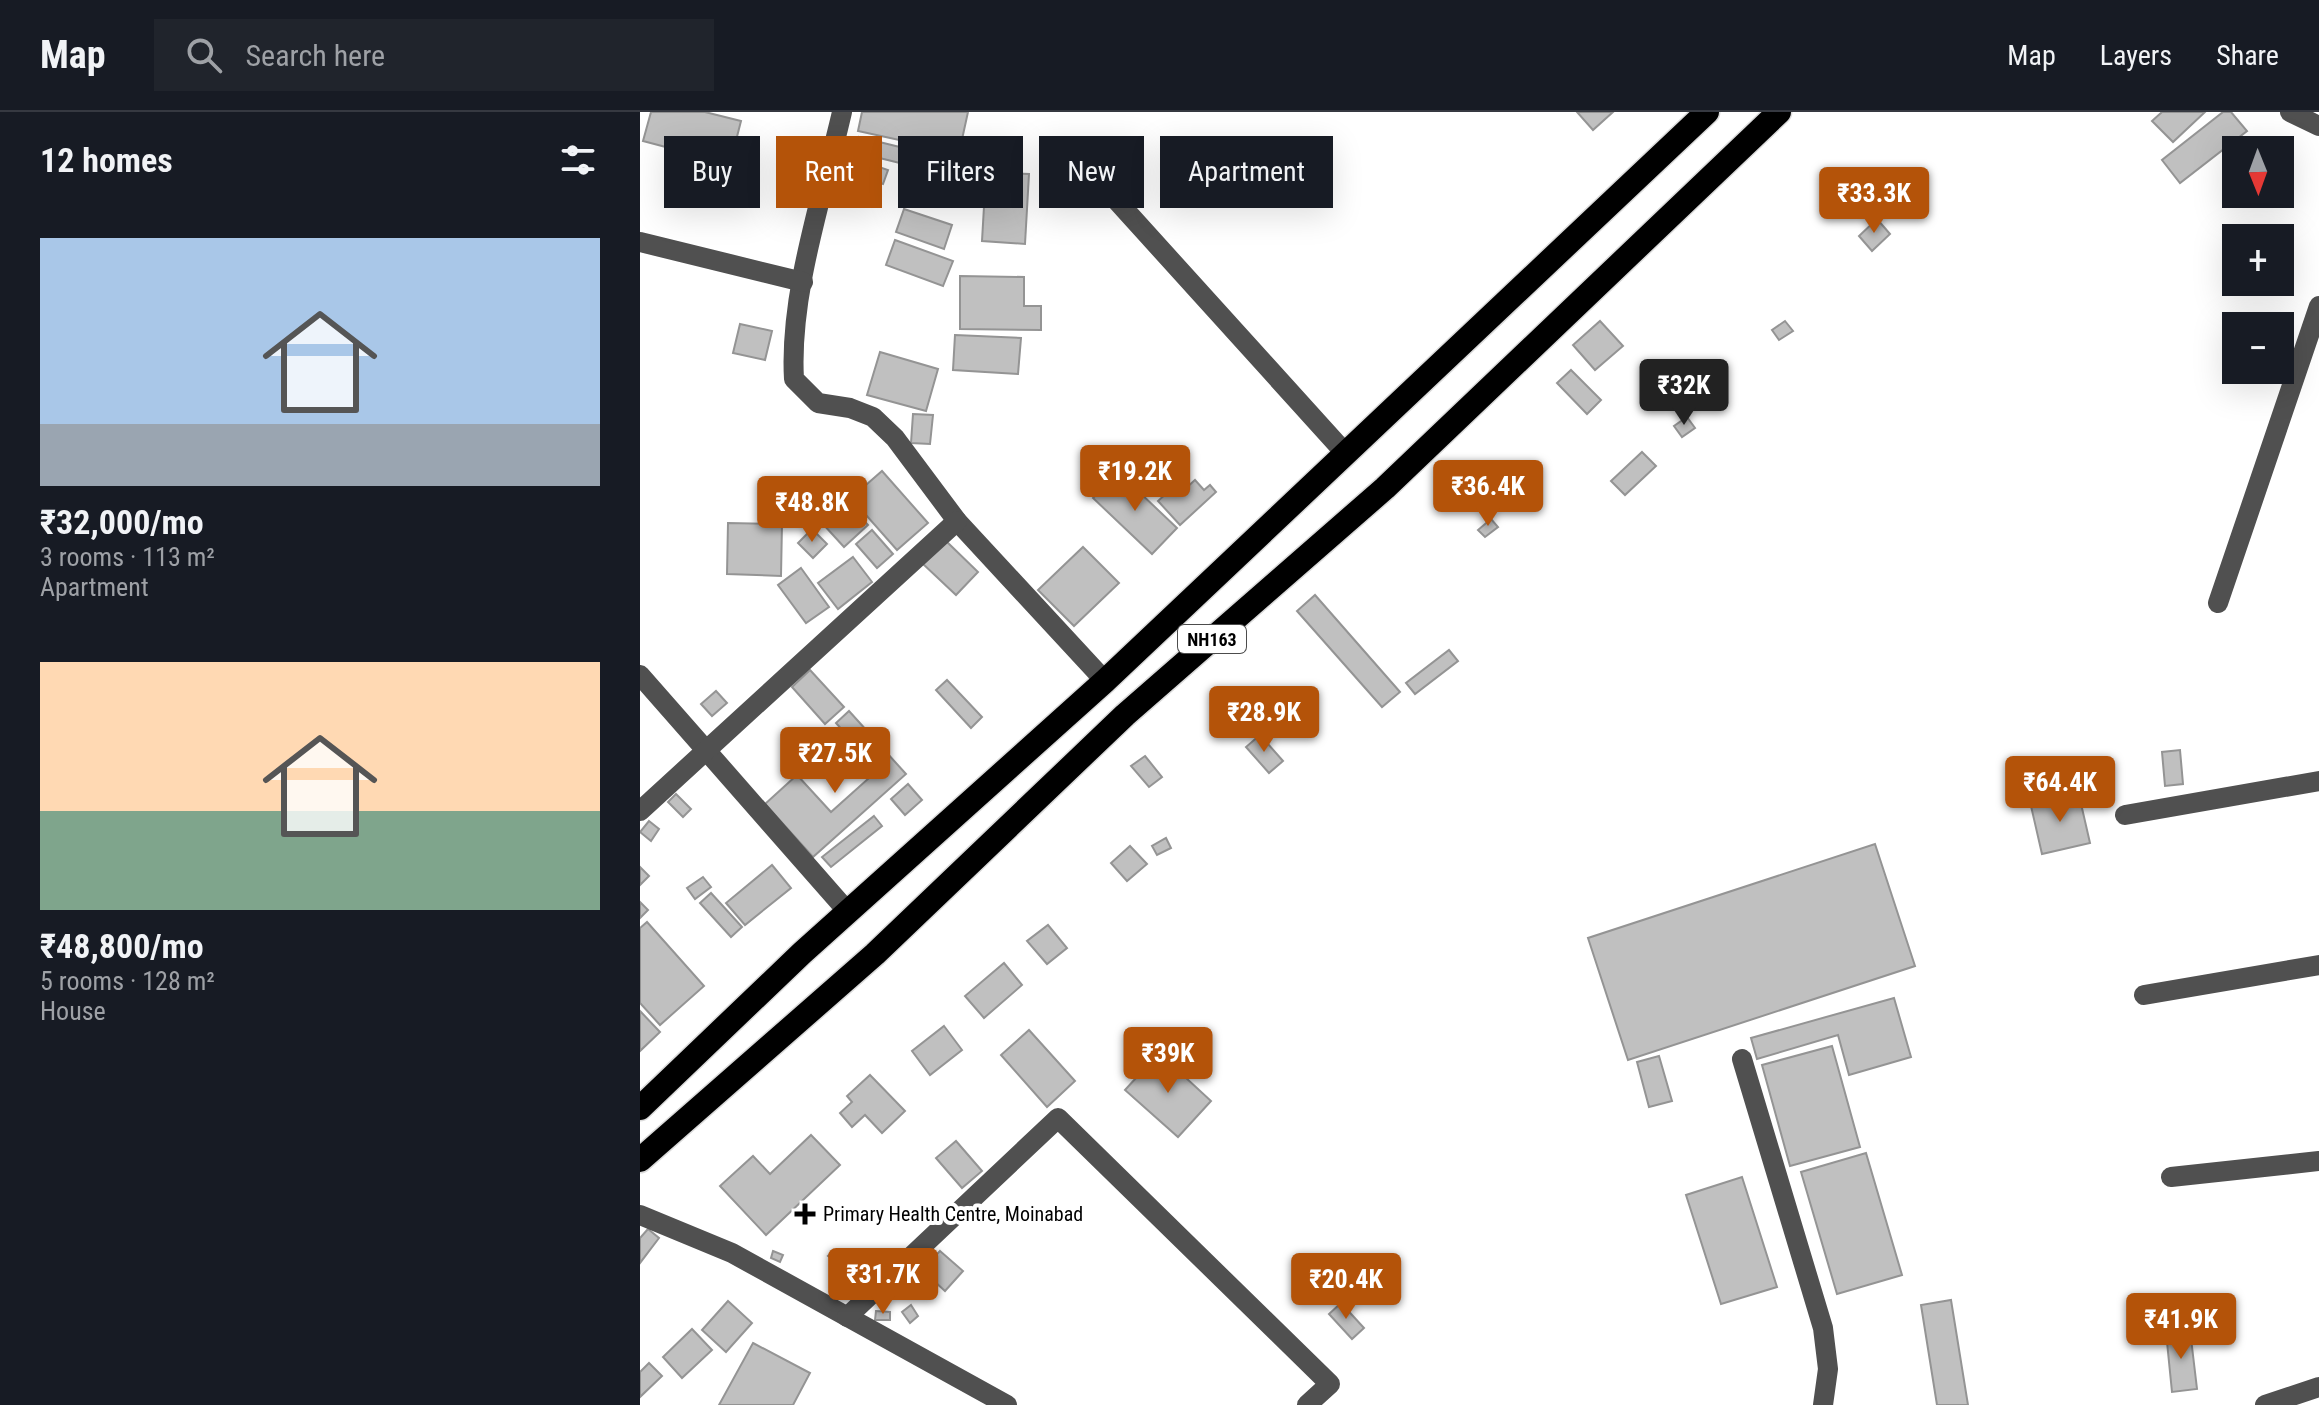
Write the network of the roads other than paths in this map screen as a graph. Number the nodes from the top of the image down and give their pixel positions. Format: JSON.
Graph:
{"nodes":[{"id":1,"x":842,"y":112,"type":"edge"},
{"id":2,"x":1707,"y":112,"type":"edge"},
{"id":3,"x":1779,"y":112,"type":"edge"},
{"id":4,"x":2290,"y":112,"type":"edge"},
{"id":5,"x":2319,"y":126,"type":"edge"},
{"id":6,"x":1123,"y":208,"type":"edge"},
{"id":7,"x":640,"y":242,"type":"edge"},
{"id":8,"x":803,"y":282,"type":"junction"},
{"id":9,"x":2319,"y":306,"type":"edge"},
{"id":10,"x":1346,"y":454,"type":"junction"},
{"id":11,"x":957,"y":521,"type":"junction"},
{"id":12,"x":2218,"y":603,"type":"dead end"},
{"id":13,"x":640,"y":675,"type":"edge"},
{"id":14,"x":1105,"y":681,"type":"junction"},
{"id":15,"x":704,"y":749,"type":"junction"},
{"id":16,"x":2319,"y":781,"type":"edge"},
{"id":17,"x":640,"y":811,"type":"edge"},
{"id":18,"x":2125,"y":815,"type":"dead end"},
{"id":19,"x":848,"y":912,"type":"junction"},
{"id":20,"x":2319,"y":965,"type":"edge"},
{"id":21,"x":2144,"y":995,"type":"dead end"},
{"id":22,"x":1742,"y":1059,"type":"dead end"},
{"id":23,"x":640,"y":1108,"type":"edge"},
{"id":24,"x":640,"y":1160,"type":"edge"},
{"id":25,"x":2319,"y":1161,"type":"edge"},
{"id":26,"x":2171,"y":1177,"type":"dead end"},
{"id":27,"x":640,"y":1215,"type":"edge"},
{"id":28,"x":847,"y":1317,"type":"junction"},
{"id":29,"x":2319,"y":1387,"type":"edge"},
{"id":30,"x":1004,"y":1404,"type":"edge"},
{"id":31,"x":1307,"y":1405,"type":"edge"},
{"id":32,"x":1823,"y":1405,"type":"edge"},
{"id":33,"x":2265,"y":1405,"type":"edge"}],
"edges":[{"from":1,"to":8,"type":"street"},
{"from":2,"to":10,"type":"highway","number":"NH163"},
{"from":3,"to":24,"type":"highway","number":"NH163"},
{"from":4,"to":5,"type":"street"},
{"from":6,"to":10,"type":"street"},
{"from":7,"to":8,"type":"street"},
{"from":8,"to":11,"type":"street"},
{"from":9,"to":12,"type":"street"},
{"from":10,"to":14,"type":"highway","number":"NH163"},
{"from":11,"to":14,"type":"street"},
{"from":11,"to":15,"type":"street"},
{"from":13,"to":15,"type":"street"},
{"from":14,"to":19,"type":"highway","number":"NH163"},
{"from":15,"to":17,"type":"street"},
{"from":15,"to":19,"type":"street"},
{"from":16,"to":18,"type":"street"},
{"from":19,"to":23,"type":"highway","number":"NH163"},
{"from":20,"to":21,"type":"street"},
{"from":22,"to":32,"type":"street"},
{"from":25,"to":26,"type":"street"},
{"from":27,"to":28,"type":"street"},
{"from":28,"to":30,"type":"street"},
{"from":28,"to":31,"type":"street"},
{"from":29,"to":33,"type":"street"}]}
